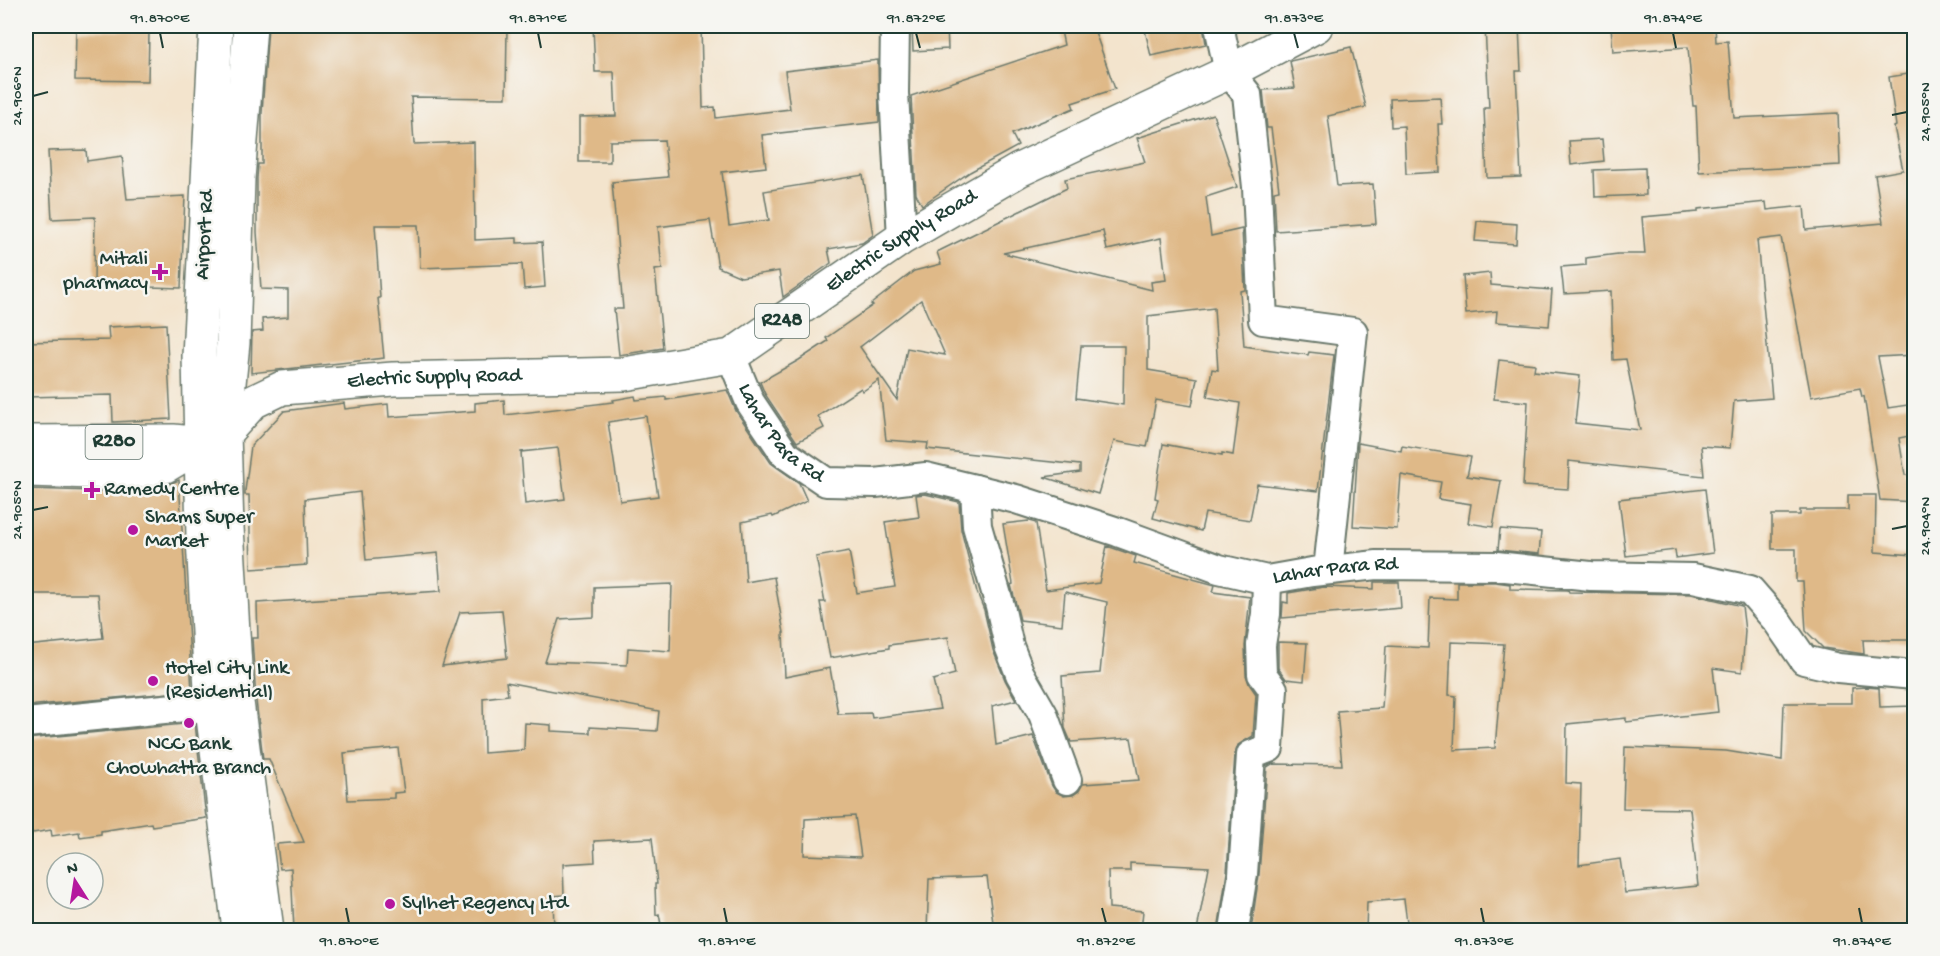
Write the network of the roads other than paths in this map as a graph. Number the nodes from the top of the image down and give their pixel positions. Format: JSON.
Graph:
{"nodes":[{"id":1,"x":216,"y":26,"type":"edge"},
{"id":2,"x":250,"y":26,"type":"edge"},
{"id":3,"x":895,"y":26,"type":"edge"},
{"id":4,"x":1219,"y":26,"type":"edge"},
{"id":5,"x":1316,"y":26,"type":"edge"},
{"id":6,"x":1229,"y":72,"type":"junction"},
{"id":7,"x":902,"y":238,"type":"junction"},
{"id":8,"x":731,"y":356,"type":"junction"},
{"id":9,"x":213,"y":439,"type":"junction"},
{"id":10,"x":26,"y":442,"type":"edge"},
{"id":11,"x":26,"y":470,"type":"edge"},
{"id":12,"x":975,"y":489,"type":"junction"},
{"id":13,"x":1328,"y":570,"type":"junction"},
{"id":14,"x":1268,"y":580,"type":"junction"},
{"id":15,"x":1914,"y":675,"type":"edge"},
{"id":16,"x":212,"y":709,"type":"junction"},
{"id":17,"x":26,"y":723,"type":"edge"},
{"id":18,"x":1067,"y":780,"type":"dead end"},
{"id":19,"x":239,"y":930,"type":"edge"},
{"id":20,"x":267,"y":930,"type":"edge"},
{"id":21,"x":1234,"y":930,"type":"edge"}],
"edges":[{"from":1,"to":9,"type":"main road","name":"Airport Rd"},
{"from":2,"to":9,"type":"main road","name":"Airport Rd"},
{"from":3,"to":7,"type":"street"},
{"from":4,"to":6,"type":"street"},
{"from":5,"to":6,"type":"main road","name":"Electric Supply Road","number":"R248"},
{"from":6,"to":7,"type":"main road","name":"Electric Supply Road","number":"R248"},
{"from":6,"to":13,"type":"street"},
{"from":7,"to":8,"type":"main road","name":"Electric Supply Road","number":"R248"},
{"from":8,"to":9,"type":"main road","name":"Electric Supply Road","number":"R248"},
{"from":8,"to":12,"type":"street","name":"Lahar Para Rd"},
{"from":9,"to":10,"type":"main road","number":"R280"},
{"from":9,"to":11,"type":"main road","number":"R280"},
{"from":9,"to":16,"type":"main road"},
{"from":9,"to":20,"type":"main road"},
{"from":12,"to":14,"type":"street","name":"Lahar Para Rd"},
{"from":12,"to":18,"type":"street"},
{"from":13,"to":14,"type":"street","name":"Lahar Para Rd"},
{"from":13,"to":15,"type":"street","name":"Lahar Para Rd"},
{"from":14,"to":21,"type":"street"},
{"from":16,"to":17,"type":"street"},
{"from":16,"to":19,"type":"main road"}]}
